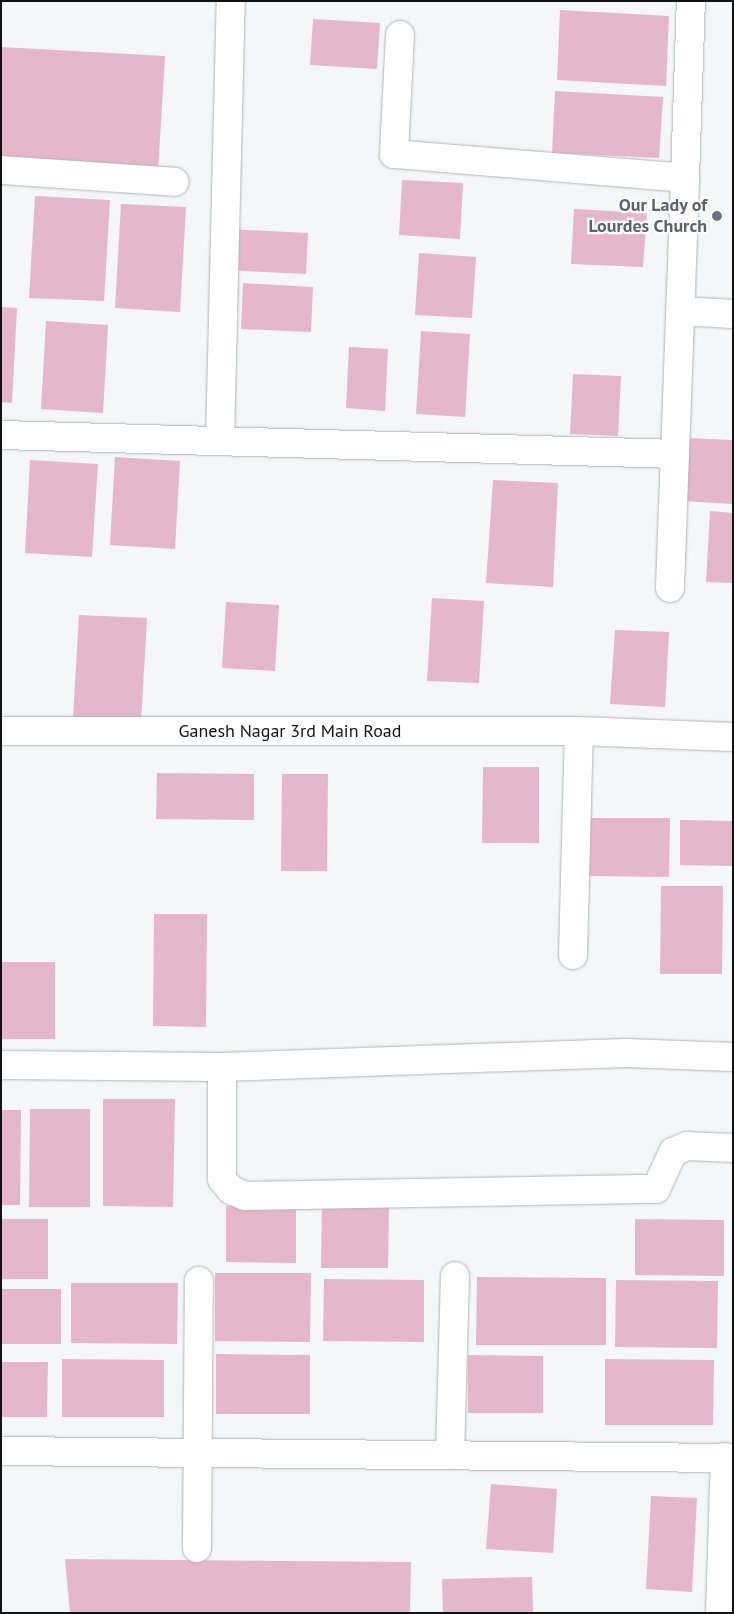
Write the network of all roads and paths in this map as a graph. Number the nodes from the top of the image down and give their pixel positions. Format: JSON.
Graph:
{"nodes":[{"id":1,"x":231,"y":1,"type":"edge"},
{"id":2,"x":691,"y":1,"type":"edge"},
{"id":3,"x":400,"y":35,"type":"dead end"},
{"id":4,"x":1,"y":170,"type":"edge"},
{"id":5,"x":685,"y":178,"type":"junction"},
{"id":6,"x":175,"y":182,"type":"dead end"},
{"id":7,"x":680,"y":311,"type":"junction"},
{"id":8,"x":733,"y":314,"type":"edge"},
{"id":9,"x":1,"y":435,"type":"edge"},
{"id":10,"x":220,"y":440,"type":"junction"},
{"id":11,"x":675,"y":454,"type":"junction"},
{"id":12,"x":670,"y":588,"type":"dead end"},
{"id":13,"x":1,"y":731,"type":"edge"},
{"id":14,"x":579,"y":731,"type":"junction"},
{"id":15,"x":733,"y":737,"type":"edge"},
{"id":16,"x":573,"y":955,"type":"dead end"},
{"id":17,"x":733,"y":1057,"type":"edge"},
{"id":18,"x":1,"y":1065,"type":"edge"},
{"id":19,"x":222,"y":1067,"type":"junction"},
{"id":20,"x":733,"y":1148,"type":"edge"},
{"id":21,"x":455,"y":1276,"type":"dead end"},
{"id":22,"x":199,"y":1282,"type":"dead end"},
{"id":23,"x":1,"y":1451,"type":"edge"},
{"id":24,"x":197,"y":1453,"type":"junction"},
{"id":25,"x":450,"y":1455,"type":"junction"},
{"id":26,"x":729,"y":1458,"type":"edge"},
{"id":27,"x":197,"y":1548,"type":"dead end"},
{"id":28,"x":720,"y":1613,"type":"edge"}],
"edges":[{"from":1,"to":10,"type":"street"},
{"from":2,"to":5,"type":"street"},
{"from":3,"to":5,"type":"street"},
{"from":4,"to":6,"type":"street"},
{"from":5,"to":7,"type":"street"},
{"from":7,"to":8,"type":"street"},
{"from":7,"to":11,"type":"street"},
{"from":9,"to":10,"type":"street"},
{"from":10,"to":11,"type":"street"},
{"from":11,"to":12,"type":"street"},
{"from":13,"to":14,"type":"street","name":"Ganesh Nagar 3rd Main Road"},
{"from":14,"to":15,"type":"street","name":"Ganesh Nagar 3rd Main Road"},
{"from":14,"to":16,"type":"street"},
{"from":17,"to":19,"type":"street"},
{"from":18,"to":19,"type":"street"},
{"from":19,"to":20,"type":"street"},
{"from":21,"to":25,"type":"street"},
{"from":22,"to":24,"type":"street"},
{"from":23,"to":24,"type":"street"},
{"from":24,"to":25,"type":"street"},
{"from":24,"to":27,"type":"street"},
{"from":25,"to":26,"type":"street"},
{"from":26,"to":28,"type":"street"}]}
